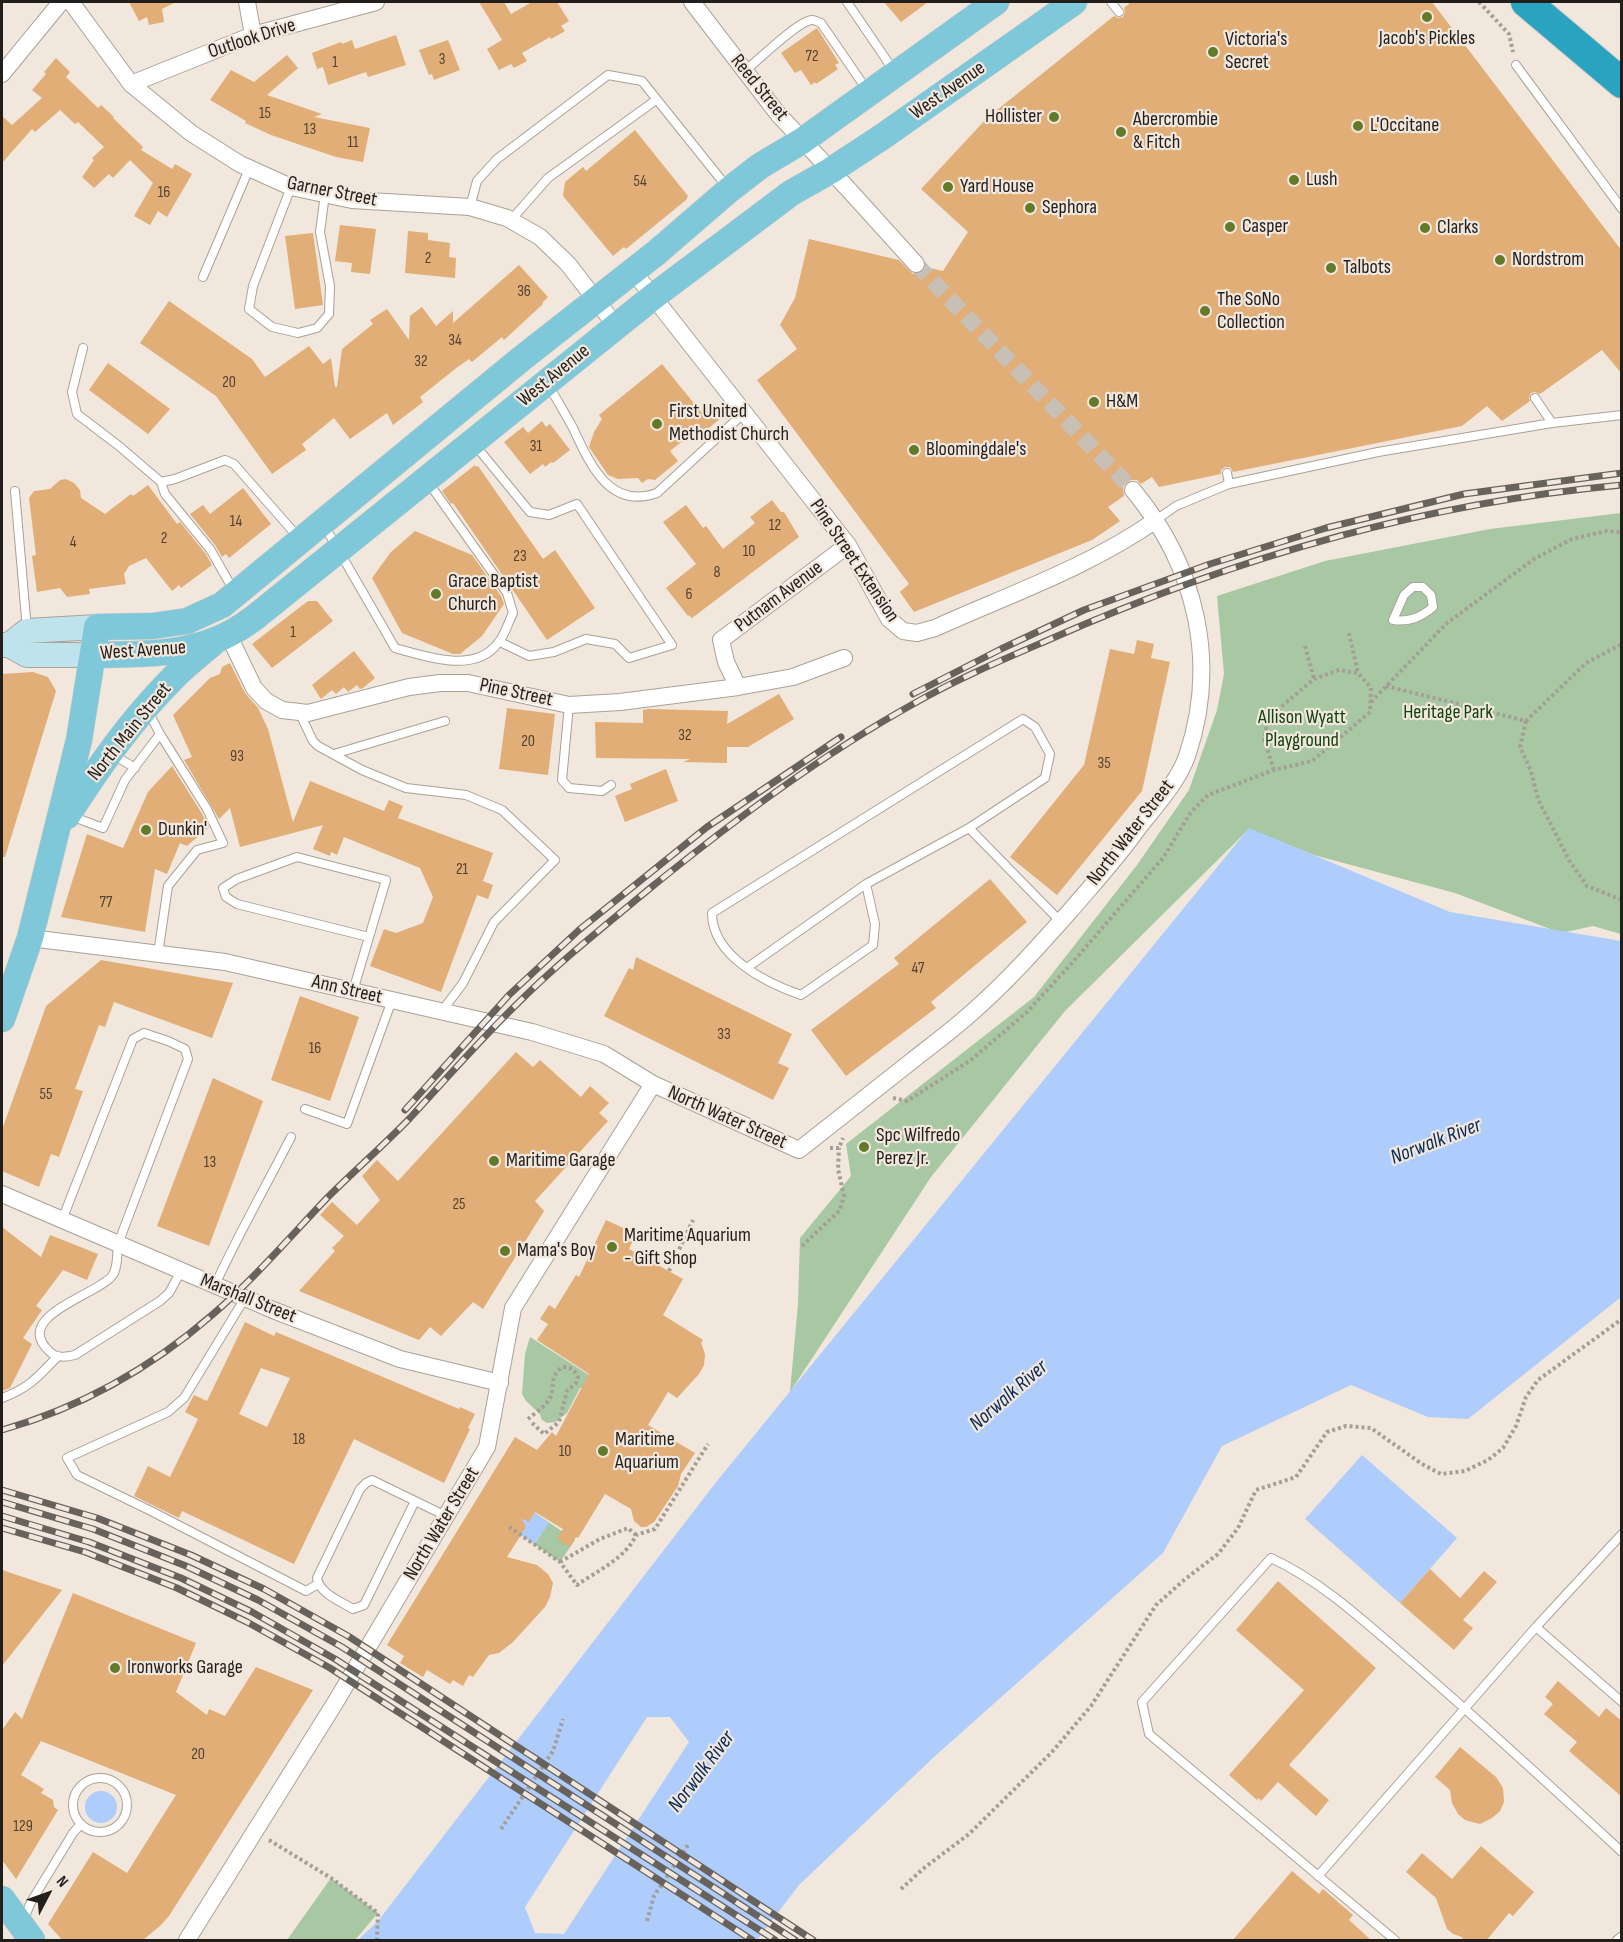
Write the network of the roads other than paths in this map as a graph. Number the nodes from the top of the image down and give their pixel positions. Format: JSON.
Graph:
{"nodes":[{"id":1,"x":62,"y":2,"type":"edge"},
{"id":2,"x":71,"y":2,"type":"edge"},
{"id":3,"x":247,"y":2,"type":"edge"},
{"id":4,"x":376,"y":2,"type":"edge"},
{"id":5,"x":692,"y":2,"type":"edge"},
{"id":6,"x":847,"y":2,"type":"edge"},
{"id":7,"x":1074,"y":2,"type":"edge"},
{"id":8,"x":1111,"y":2,"type":"edge"},
{"id":9,"x":1526,"y":2,"type":"edge"},
{"id":10,"x":982,"y":9,"type":"edge"},
{"id":11,"x":1119,"y":12,"type":"dead end"},
{"id":12,"x":253,"y":35,"type":"junction"},
{"id":13,"x":1516,"y":65,"type":"road end"},
{"id":14,"x":744,"y":72,"type":"junction"},
{"id":15,"x":2,"y":74,"type":"edge"},
{"id":16,"x":896,"y":75,"type":"junction"},
{"id":17,"x":1622,"y":82,"type":"edge"},
{"id":18,"x":131,"y":84,"type":"junction"},
{"id":19,"x":869,"y":93,"type":"junction"},
{"id":20,"x":656,"y":100,"type":"junction"},
{"id":21,"x":802,"y":141,"type":"junction"},
{"id":22,"x":249,"y":170,"type":"junction"},
{"id":23,"x":830,"y":171,"type":"junction"},
{"id":24,"x":291,"y":187,"type":"junction"},
{"id":25,"x":729,"y":189,"type":"junction"},
{"id":26,"x":325,"y":194,"type":"junction"},
{"id":27,"x":470,"y":207,"type":"junction"},
{"id":28,"x":1622,"y":209,"type":"edge"},
{"id":29,"x":511,"y":220,"type":"junction"},
{"id":30,"x":916,"y":264,"type":"tunnel mouth"},
{"id":31,"x":633,"y":271,"type":"junction"},
{"id":32,"x":203,"y":277,"type":"dead end"},
{"id":33,"x":654,"y":296,"type":"junction"},
{"id":34,"x":596,"y":300,"type":"junction"},
{"id":35,"x":616,"y":326,"type":"junction"},
{"id":36,"x":83,"y":348,"type":"dead end"},
{"id":37,"x":547,"y":382,"type":"junction"},
{"id":38,"x":1535,"y":398,"type":"dead end"},
{"id":39,"x":745,"y":412,"type":"junction"},
{"id":40,"x":1622,"y":415,"type":"edge"},
{"id":41,"x":1552,"y":423,"type":"junction"},
{"id":42,"x":472,"y":442,"type":"junction"},
{"id":43,"x":1227,"y":473,"type":"dead end"},
{"id":44,"x":427,"y":480,"type":"junction"},
{"id":45,"x":160,"y":482,"type":"junction"},
{"id":46,"x":1229,"y":484,"type":"junction"},
{"id":47,"x":1133,"y":490,"type":"tunnel mouth"},
{"id":48,"x":15,"y":491,"type":"dead end"},
{"id":49,"x":1156,"y":520,"type":"junction"},
{"id":50,"x":322,"y":522,"type":"junction"},
{"id":51,"x":301,"y":540,"type":"junction"},
{"id":52,"x":848,"y":545,"type":"junction"},
{"id":53,"x":338,"y":551,"type":"junction"},
{"id":54,"x":229,"y":600,"type":"junction"},
{"id":55,"x":1393,"y":620,"type":"joint"},
{"id":56,"x":97,"y":627,"type":"junction"},
{"id":57,"x":223,"y":637,"type":"junction"},
{"id":58,"x":13,"y":640,"type":"edge"},
{"id":59,"x":500,"y":642,"type":"junction"},
{"id":60,"x":93,"y":655,"type":"junction"},
{"id":61,"x":844,"y":658,"type":"dead end"},
{"id":62,"x":738,"y":687,"type":"junction"},
{"id":63,"x":570,"y":705,"type":"junction"},
{"id":64,"x":146,"y":708,"type":"junction"},
{"id":65,"x":299,"y":712,"type":"junction"},
{"id":66,"x":445,"y":720,"type":"dead end"},
{"id":67,"x":160,"y":735,"type":"junction"},
{"id":68,"x":109,"y":753,"type":"junction"},
{"id":69,"x":333,"y":754,"type":"junction"},
{"id":70,"x":135,"y":768,"type":"junction"},
{"id":71,"x":611,"y":785,"type":"dead end"},
{"id":72,"x":62,"y":825,"type":"junction"},
{"id":73,"x":969,"y":828,"type":"junction"},
{"id":74,"x":866,"y":884,"type":"junction"},
{"id":75,"x":1060,"y":921,"type":"junction"},
{"id":76,"x":369,"y":937,"type":"junction"},
{"id":77,"x":30,"y":938,"type":"junction"},
{"id":78,"x":158,"y":954,"type":"junction"},
{"id":79,"x":748,"y":967,"type":"junction"},
{"id":80,"x":353,"y":991,"type":"junction"},
{"id":81,"x":392,"y":1000,"type":"junction"},
{"id":82,"x":442,"y":1011,"type":"junction"},
{"id":83,"x":2,"y":1019,"type":"edge"},
{"id":84,"x":653,"y":1084,"type":"junction"},
{"id":85,"x":306,"y":1109,"type":"dead end"},
{"id":86,"x":291,"y":1137,"type":"dead end"},
{"id":87,"x":2,"y":1194,"type":"edge"},
{"id":88,"x":62,"y":1220,"type":"junction"},
{"id":89,"x":118,"y":1244,"type":"junction"},
{"id":90,"x":181,"y":1271,"type":"junction"},
{"id":91,"x":215,"y":1285,"type":"junction"},
{"id":92,"x":245,"y":1298,"type":"junction"},
{"id":93,"x":58,"y":1356,"type":"junction"},
{"id":94,"x":500,"y":1383,"type":"junction"},
{"id":95,"x":2,"y":1398,"type":"edge"},
{"id":96,"x":415,"y":1501,"type":"junction"},
{"id":97,"x":446,"y":1516,"type":"junction"},
{"id":98,"x":1622,"y":1534,"type":"edge"},
{"id":99,"x":318,"y":1584,"type":"junction"},
{"id":100,"x":1536,"y":1627,"type":"junction"},
{"id":101,"x":1622,"y":1702,"type":"edge"},
{"id":102,"x":1465,"y":1708,"type":"junction"},
{"id":103,"x":81,"y":1824,"type":"junction"},
{"id":104,"x":1622,"y":1852,"type":"edge"},
{"id":105,"x":1318,"y":1876,"type":"junction"},
{"id":106,"x":2,"y":1899,"type":"edge"},
{"id":107,"x":27,"y":1932,"type":"edge"},
{"id":108,"x":1622,"y":1936,"type":"edge"},
{"id":109,"x":188,"y":1940,"type":"edge"},
{"id":110,"x":1395,"y":1941,"type":"edge"},
{"id":111,"x":1617,"y":1941,"type":"edge"}],
"edges":[{"from":1,"to":15,"type":"street"},
{"from":2,"to":18,"type":"street","name":"Garner Street"},
{"from":3,"to":12,"type":"street"},
{"from":4,"to":12,"type":"street","name":"Outlook Drive"},
{"from":5,"to":14,"type":"street","name":"Reed Street"},
{"from":6,"to":16,"type":"lane"},
{"from":7,"to":23,"type":"main road","name":"West Avenue"},
{"from":8,"to":11,"type":"lane"},
{"from":9,"to":17,"type":"highway"},
{"from":10,"to":16,"type":"main road","name":"West Avenue"},
{"from":12,"to":18,"type":"street","name":"Outlook Drive"},
{"from":13,"to":28,"type":"lane"},
{"from":14,"to":19,"type":"lane"},
{"from":14,"to":21,"type":"street","name":"Reed Street"},
{"from":16,"to":19,"type":"main road","name":"West Avenue"},
{"from":18,"to":22,"type":"street","name":"Garner Street"},
{"from":19,"to":21,"type":"main road","name":"West Avenue"},
{"from":20,"to":25,"type":"lane"},
{"from":20,"to":27,"type":"lane"},
{"from":20,"to":29,"type":"lane"},
{"from":21,"to":23,"type":"street","name":"Reed Street"},
{"from":21,"to":25,"type":"main road","name":"West Avenue"},
{"from":22,"to":24,"type":"street","name":"Garner Street"},
{"from":22,"to":32,"type":"lane"},
{"from":23,"to":30,"type":"street"},
{"from":23,"to":33,"type":"main road","name":"West Avenue"},
{"from":24,"to":26,"type":"street","name":"Garner Street"},
{"from":24,"to":26,"type":"lane"},
{"from":25,"to":31,"type":"main road","name":"West Avenue"},
{"from":26,"to":27,"type":"street","name":"Garner Street"},
{"from":27,"to":29,"type":"street","name":"Garner Street"},
{"from":29,"to":34,"type":"street","name":"Garner Street"},
{"from":31,"to":33,"type":"street","name":"Pine Street Extension"},
{"from":31,"to":34,"type":"main road","name":"West Avenue"},
{"from":33,"to":35,"type":"main road","name":"West Avenue"},
{"from":33,"to":39,"type":"street","name":"Pine Street Extension"},
{"from":34,"to":35,"type":"street","name":"Garner Street"},
{"from":34,"to":50,"type":"main road","name":"West Avenue"},
{"from":35,"to":37,"type":"main road","name":"West Avenue"},
{"from":36,"to":45,"type":"lane"},
{"from":37,"to":39,"type":"lane"},
{"from":37,"to":42,"type":"main road","name":"West Avenue"},
{"from":38,"to":41,"type":"lane"},
{"from":39,"to":52,"type":"street","name":"Pine Street Extension"},
{"from":40,"to":41,"type":"lane"},
{"from":41,"to":46,"type":"lane"},
{"from":42,"to":44,"type":"main road","name":"West Avenue"},
{"from":42,"to":59,"type":"lane"},
{"from":43,"to":46,"type":"lane"},
{"from":44,"to":53,"type":"main road","name":"West Avenue"},
{"from":44,"to":59,"type":"lane"},
{"from":45,"to":51,"type":"lane"},
{"from":45,"to":54,"type":"lane"},
{"from":46,"to":49,"type":"lane"},
{"from":47,"to":49,"type":"street","name":"North Water Street"},
{"from":48,"to":58,"type":"lane"},
{"from":49,"to":52,"type":"street","name":"Pine Street Extension"},
{"from":49,"to":75,"type":"street","name":"North Water Street"},
{"from":50,"to":51,"type":"main road","name":"West Avenue"},
{"from":50,"to":53,"type":"lane"},
{"from":51,"to":54,"type":"main road","name":"West Avenue"},
{"from":52,"to":62,"type":"street","name":"Putnam Avenue"},
{"from":53,"to":57,"type":"main road","name":"West Avenue"},
{"from":53,"to":59,"type":"lane"},
{"from":54,"to":56,"type":"main road","name":"West Avenue"},
{"from":55,"to":55,"type":"lane"},
{"from":56,"to":58,"type":"main road"},
{"from":56,"to":60,"type":"main road","name":"North Main Street"},
{"from":57,"to":60,"type":"main road","name":"West Avenue"},
{"from":57,"to":64,"type":"main road","name":"North Main Street"},
{"from":57,"to":65,"type":"street","name":"Pine Street"},
{"from":58,"to":60,"type":"main road","name":"West Avenue"},
{"from":60,"to":72,"type":"main road","name":"North Main Street"},
{"from":61,"to":62,"type":"street","name":"Pine Street"},
{"from":62,"to":63,"type":"street","name":"Pine Street"},
{"from":63,"to":65,"type":"street","name":"Pine Street"},
{"from":63,"to":71,"type":"lane"},
{"from":64,"to":67,"type":"lane"},
{"from":64,"to":68,"type":"main road","name":"North Main Street"},
{"from":65,"to":69,"type":"lane"},
{"from":66,"to":69,"type":"lane"},
{"from":67,"to":70,"type":"lane"},
{"from":67,"to":78,"type":"lane"},
{"from":68,"to":70,"type":"lane"},
{"from":68,"to":72,"type":"main road","name":"North Main Street"},
{"from":69,"to":82,"type":"lane"},
{"from":70,"to":72,"type":"lane"},
{"from":72,"to":77,"type":"main road","name":"North Main Street"},
{"from":73,"to":74,"type":"lane"},
{"from":73,"to":75,"type":"lane"},
{"from":73,"to":79,"type":"lane"},
{"from":74,"to":79,"type":"lane"},
{"from":74,"to":79,"type":"lane"},
{"from":75,"to":84,"type":"street","name":"North Water Street"},
{"from":76,"to":76,"type":"lane"},
{"from":76,"to":80,"type":"lane"},
{"from":77,"to":78,"type":"street","name":"Ann Street"},
{"from":77,"to":83,"type":"main road","name":"North Main Street"},
{"from":78,"to":80,"type":"street","name":"Ann Street"},
{"from":80,"to":81,"type":"street","name":"Ann Street"},
{"from":81,"to":82,"type":"street","name":"Ann Street"},
{"from":81,"to":85,"type":"lane"},
{"from":82,"to":84,"type":"street","name":"Ann Street"},
{"from":84,"to":94,"type":"street","name":"North Water Street"},
{"from":86,"to":91,"type":"lane"},
{"from":87,"to":88,"type":"street","name":"Marshall Street"},
{"from":88,"to":89,"type":"street","name":"Marshall Street"},
{"from":88,"to":89,"type":"lane"},
{"from":89,"to":90,"type":"street","name":"Marshall Street"},
{"from":89,"to":93,"type":"lane"},
{"from":90,"to":91,"type":"street","name":"Marshall Street"},
{"from":90,"to":93,"type":"lane"},
{"from":91,"to":92,"type":"street","name":"Marshall Street"},
{"from":92,"to":94,"type":"street","name":"Marshall Street"},
{"from":92,"to":99,"type":"lane"},
{"from":93,"to":95,"type":"lane"},
{"from":94,"to":97,"type":"street","name":"North Water Street"},
{"from":96,"to":97,"type":"lane"},
{"from":96,"to":99,"type":"lane"},
{"from":96,"to":99,"type":"lane"},
{"from":97,"to":109,"type":"street","name":"North Water Street"},
{"from":98,"to":100,"type":"lane"},
{"from":100,"to":101,"type":"lane"},
{"from":100,"to":102,"type":"lane"},
{"from":102,"to":104,"type":"lane"},
{"from":102,"to":105,"type":"lane"},
{"from":102,"to":105,"type":"lane"},
{"from":103,"to":103,"type":"lane"},
{"from":103,"to":107,"type":"lane"},
{"from":105,"to":110,"type":"lane"},
{"from":106,"to":107,"type":"main road"},
{"from":108,"to":111,"type":"lane"}]}
